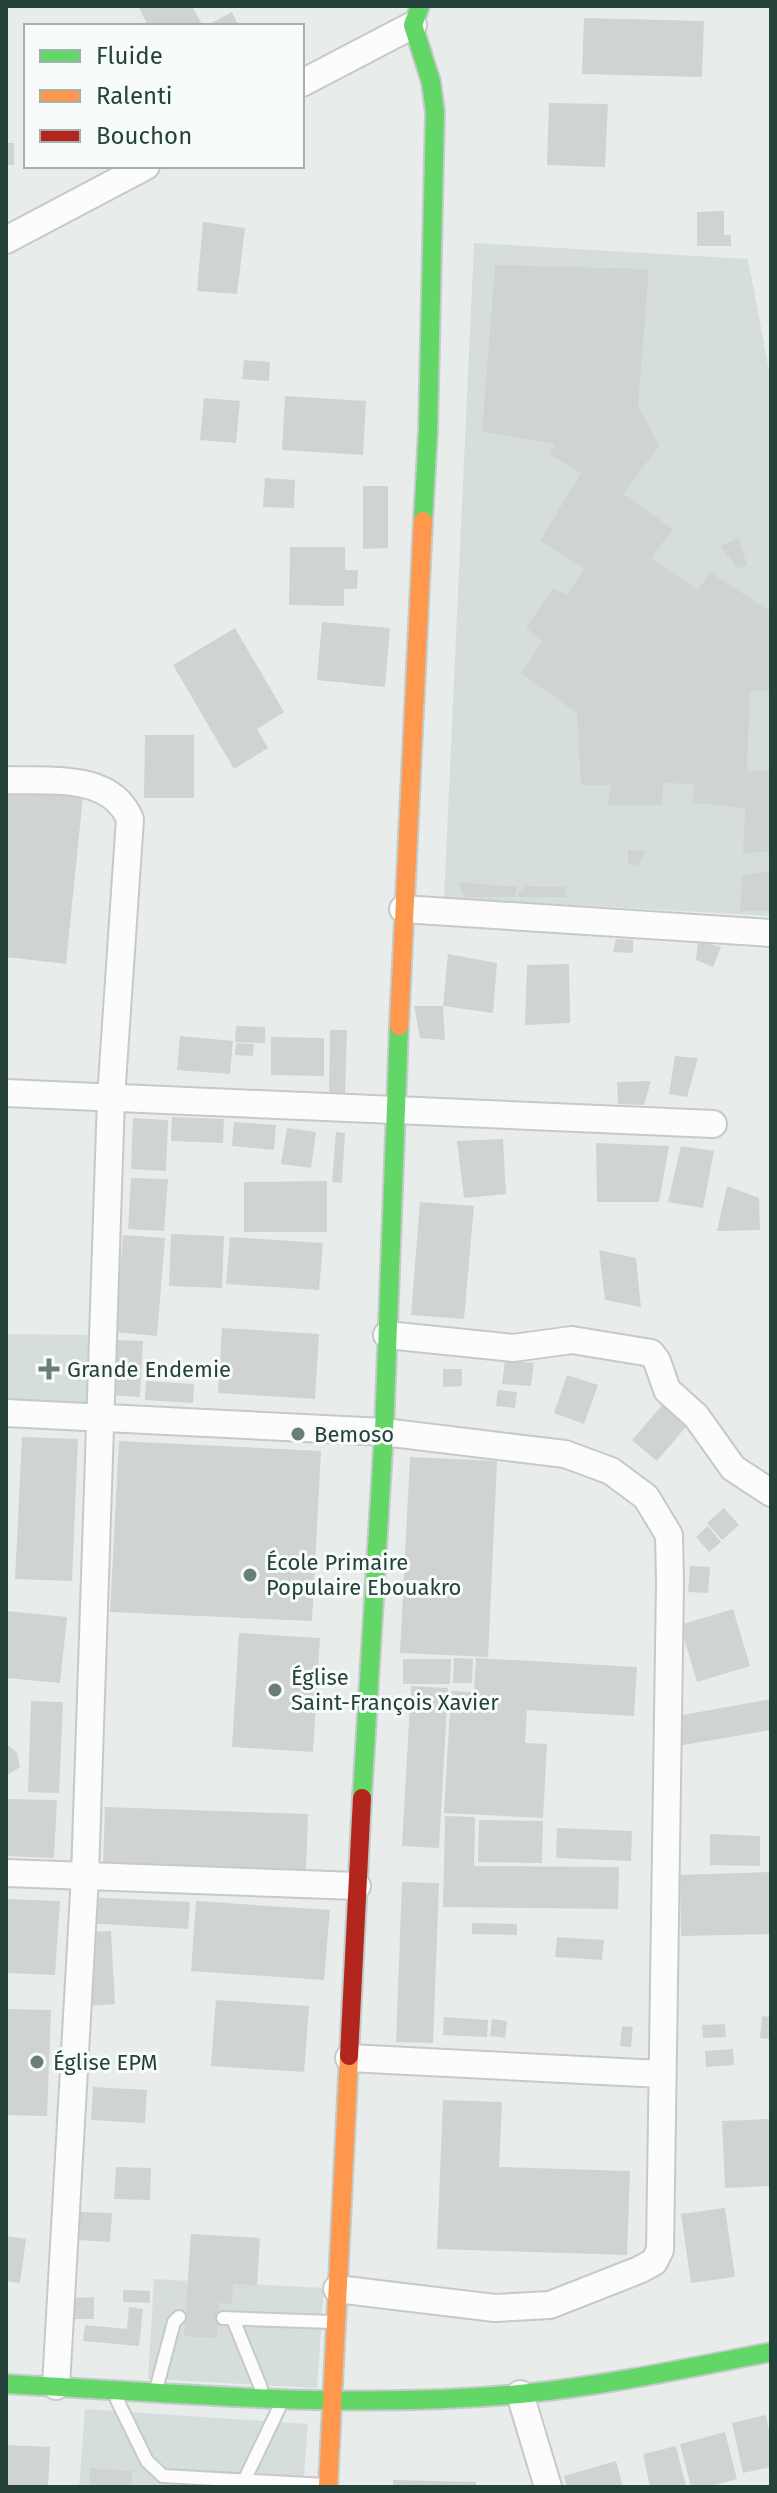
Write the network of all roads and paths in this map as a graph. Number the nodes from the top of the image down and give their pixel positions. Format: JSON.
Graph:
{"nodes":[{"id":1,"x":416,"y":15,"type":"edge"},
{"id":2,"x":304,"y":82,"type":"edge"},
{"id":3,"x":142,"y":168,"type":"edge"},
{"id":4,"x":6,"y":240,"type":"edge"},
{"id":5,"x":6,"y":780,"type":"edge"},
{"id":6,"x":403,"y":909,"type":"junction"},
{"id":7,"x":771,"y":933,"type":"edge"},
{"id":8,"x":6,"y":1093,"type":"edge"},
{"id":9,"x":111,"y":1098,"type":"junction"},
{"id":10,"x":396,"y":1110,"type":"junction"},
{"id":11,"x":713,"y":1124,"type":"dead end"},
{"id":12,"x":387,"y":1335,"type":"junction"},
{"id":13,"x":6,"y":1413,"type":"edge"},
{"id":14,"x":99,"y":1418,"type":"junction"},
{"id":15,"x":384,"y":1432,"type":"junction"},
{"id":16,"x":771,"y":1493,"type":"edge"},
{"id":17,"x":6,"y":1873,"type":"edge"},
{"id":18,"x":85,"y":1876,"type":"junction"},
{"id":19,"x":357,"y":1886,"type":"junction"},
{"id":20,"x":349,"y":2058,"type":"junction"},
{"id":21,"x":661,"y":2074,"type":"junction"},
{"id":22,"x":337,"y":2289,"type":"junction"},
{"id":23,"x":179,"y":2317,"type":"dead end"},
{"id":24,"x":336,"y":2323,"type":"junction"},
{"id":25,"x":771,"y":2352,"type":"edge"},
{"id":26,"x":6,"y":2384,"type":"edge"},
{"id":27,"x":56,"y":2386,"type":"junction"},
{"id":28,"x":112,"y":2390,"type":"junction"},
{"id":29,"x":155,"y":2392,"type":"junction"},
{"id":30,"x":520,"y":2394,"type":"junction"},
{"id":31,"x":274,"y":2399,"type":"junction"},
{"id":32,"x":332,"y":2402,"type":"junction"},
{"id":33,"x":244,"y":2481,"type":"junction"},
{"id":34,"x":328,"y":2486,"type":"edge"},
{"id":35,"x":548,"y":2487,"type":"edge"}],
"edges":[{"from":1,"to":2,"type":"street"},
{"from":1,"to":6,"type":"main road"},
{"from":3,"to":4,"type":"street"},
{"from":5,"to":9,"type":"street"},
{"from":6,"to":7,"type":"street"},
{"from":6,"to":10,"type":"main road"},
{"from":8,"to":9,"type":"street"},
{"from":9,"to":10,"type":"street"},
{"from":9,"to":14,"type":"street"},
{"from":10,"to":11,"type":"street"},
{"from":10,"to":12,"type":"main road"},
{"from":12,"to":15,"type":"main road"},
{"from":12,"to":16,"type":"street"},
{"from":13,"to":14,"type":"street"},
{"from":14,"to":15,"type":"street"},
{"from":14,"to":18,"type":"street"},
{"from":15,"to":19,"type":"main road"},
{"from":15,"to":21,"type":"street"},
{"from":17,"to":18,"type":"street"},
{"from":18,"to":19,"type":"street"},
{"from":18,"to":27,"type":"street"},
{"from":19,"to":20,"type":"main road"},
{"from":20,"to":21,"type":"street"},
{"from":20,"to":22,"type":"main road"},
{"from":21,"to":22,"type":"street"},
{"from":22,"to":24,"type":"main road"},
{"from":23,"to":29,"type":"lane"},
{"from":24,"to":31,"type":"lane"},
{"from":24,"to":32,"type":"main road"},
{"from":25,"to":30,"type":"main road"},
{"from":26,"to":27,"type":"main road"},
{"from":27,"to":28,"type":"main road"},
{"from":28,"to":29,"type":"main road"},
{"from":28,"to":33,"type":"lane"},
{"from":29,"to":31,"type":"main road"},
{"from":30,"to":32,"type":"main road"},
{"from":30,"to":35,"type":"street"},
{"from":31,"to":32,"type":"main road"},
{"from":31,"to":33,"type":"lane"},
{"from":32,"to":34,"type":"main road"},
{"from":33,"to":34,"type":"lane"}]}
